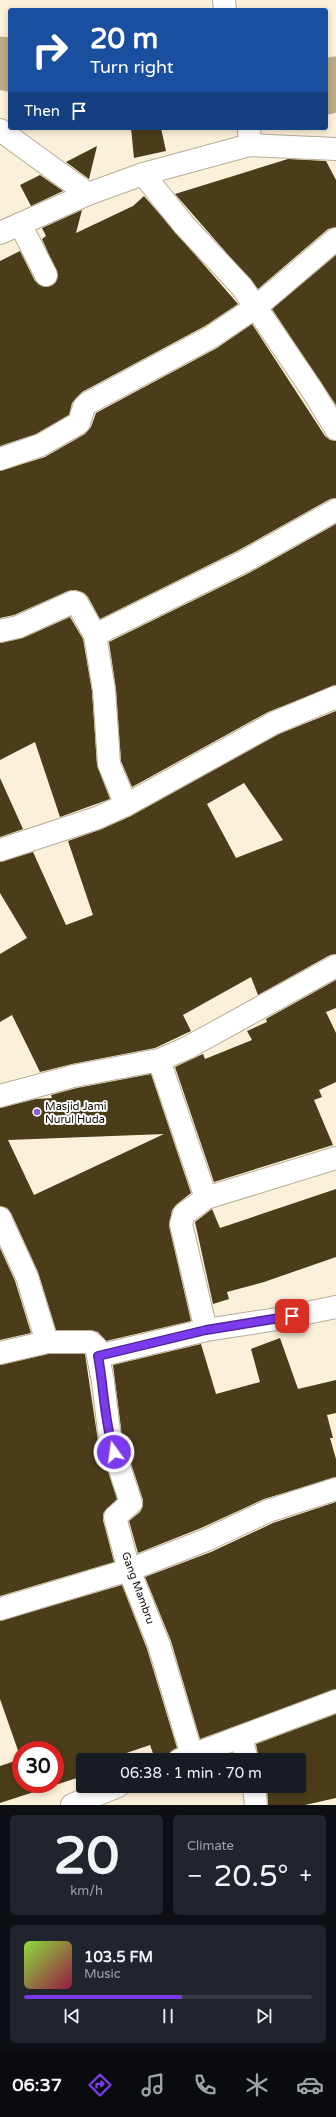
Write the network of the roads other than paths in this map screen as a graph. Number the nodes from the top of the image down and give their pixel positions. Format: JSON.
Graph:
{"nodes":[{"id":1,"x":0,"y":130,"type":"edge"},
{"id":2,"x":250,"y":137,"type":"edge"},
{"id":3,"x":336,"y":149,"type":"edge"},
{"id":4,"x":143,"y":174,"type":"junction"},
{"id":5,"x":88,"y":194,"type":"junction"},
{"id":6,"x":20,"y":224,"type":"junction"},
{"id":7,"x":0,"y":233,"type":"edge"},
{"id":8,"x":336,"y":239,"type":"edge"},
{"id":9,"x":46,"y":275,"type":"dead end"},
{"id":10,"x":256,"y":307,"type":"junction"},
{"id":11,"x":336,"y":429,"type":"edge"},
{"id":12,"x":0,"y":459,"type":"edge"},
{"id":13,"x":336,"y":510,"type":"edge"},
{"id":14,"x":0,"y":630,"type":"edge"},
{"id":15,"x":94,"y":635,"type":"junction"},
{"id":16,"x":336,"y":697,"type":"edge"},
{"id":17,"x":126,"y":805,"type":"junction"},
{"id":18,"x":0,"y":850,"type":"edge"},
{"id":19,"x":336,"y":966,"type":"edge"},
{"id":20,"x":159,"y":1060,"type":"junction"},
{"id":21,"x":0,"y":1096,"type":"edge"},
{"id":22,"x":336,"y":1158,"type":"edge"},
{"id":23,"x":206,"y":1198,"type":"junction"},
{"id":24,"x":0,"y":1218,"type":"edge"},
{"id":25,"x":336,"y":1307,"type":"edge"},
{"id":26,"x":206,"y":1330,"type":"junction"},
{"id":27,"x":47,"y":1342,"type":"junction"},
{"id":28,"x":0,"y":1353,"type":"edge"},
{"id":29,"x":98,"y":1356,"type":"junction"},
{"id":30,"x":336,"y":1489,"type":"edge"},
{"id":31,"x":129,"y":1570,"type":"junction"},
{"id":32,"x":0,"y":1609,"type":"edge"},
{"id":33,"x":336,"y":1701,"type":"edge"},
{"id":34,"x":241,"y":1737,"type":"junction"},
{"id":35,"x":185,"y":1753,"type":"edge"},
{"id":36,"x":197,"y":1753,"type":"edge"},
{"id":37,"x":245,"y":1753,"type":"edge"},
{"id":38,"x":101,"y":1793,"type":"edge"},
{"id":39,"x":255,"y":1793,"type":"edge"},
{"id":40,"x":72,"y":1805,"type":"edge"},
{"id":41,"x":256,"y":1805,"type":"edge"}],
"edges":[{"from":1,"to":5,"type":"street"},
{"from":2,"to":3,"type":"street"},
{"from":2,"to":4,"type":"street"},
{"from":4,"to":5,"type":"street"},
{"from":4,"to":10,"type":"street"},
{"from":5,"to":6,"type":"street"},
{"from":6,"to":7,"type":"street"},
{"from":6,"to":9,"type":"street"},
{"from":8,"to":10,"type":"street"},
{"from":10,"to":11,"type":"street"},
{"from":10,"to":12,"type":"street"},
{"from":13,"to":15,"type":"street"},
{"from":14,"to":15,"type":"street"},
{"from":15,"to":17,"type":"street"},
{"from":16,"to":17,"type":"street"},
{"from":17,"to":18,"type":"street"},
{"from":19,"to":20,"type":"street"},
{"from":20,"to":21,"type":"street"},
{"from":20,"to":23,"type":"street"},
{"from":22,"to":23,"type":"street"},
{"from":23,"to":26,"type":"street"},
{"from":24,"to":27,"type":"street"},
{"from":25,"to":26,"type":"street"},
{"from":26,"to":29,"type":"street"},
{"from":27,"to":28,"type":"street"},
{"from":27,"to":29,"type":"street"},
{"from":29,"to":31,"type":"street","name":"Gang Mambru"},
{"from":30,"to":31,"type":"street"},
{"from":31,"to":32,"type":"street"},
{"from":31,"to":35,"type":"street","name":"Gang Mambru"},
{"from":33,"to":34,"type":"street"},
{"from":34,"to":36,"type":"street"},
{"from":34,"to":37,"type":"street"},
{"from":38,"to":40,"type":"street"},
{"from":39,"to":41,"type":"street"}]}
